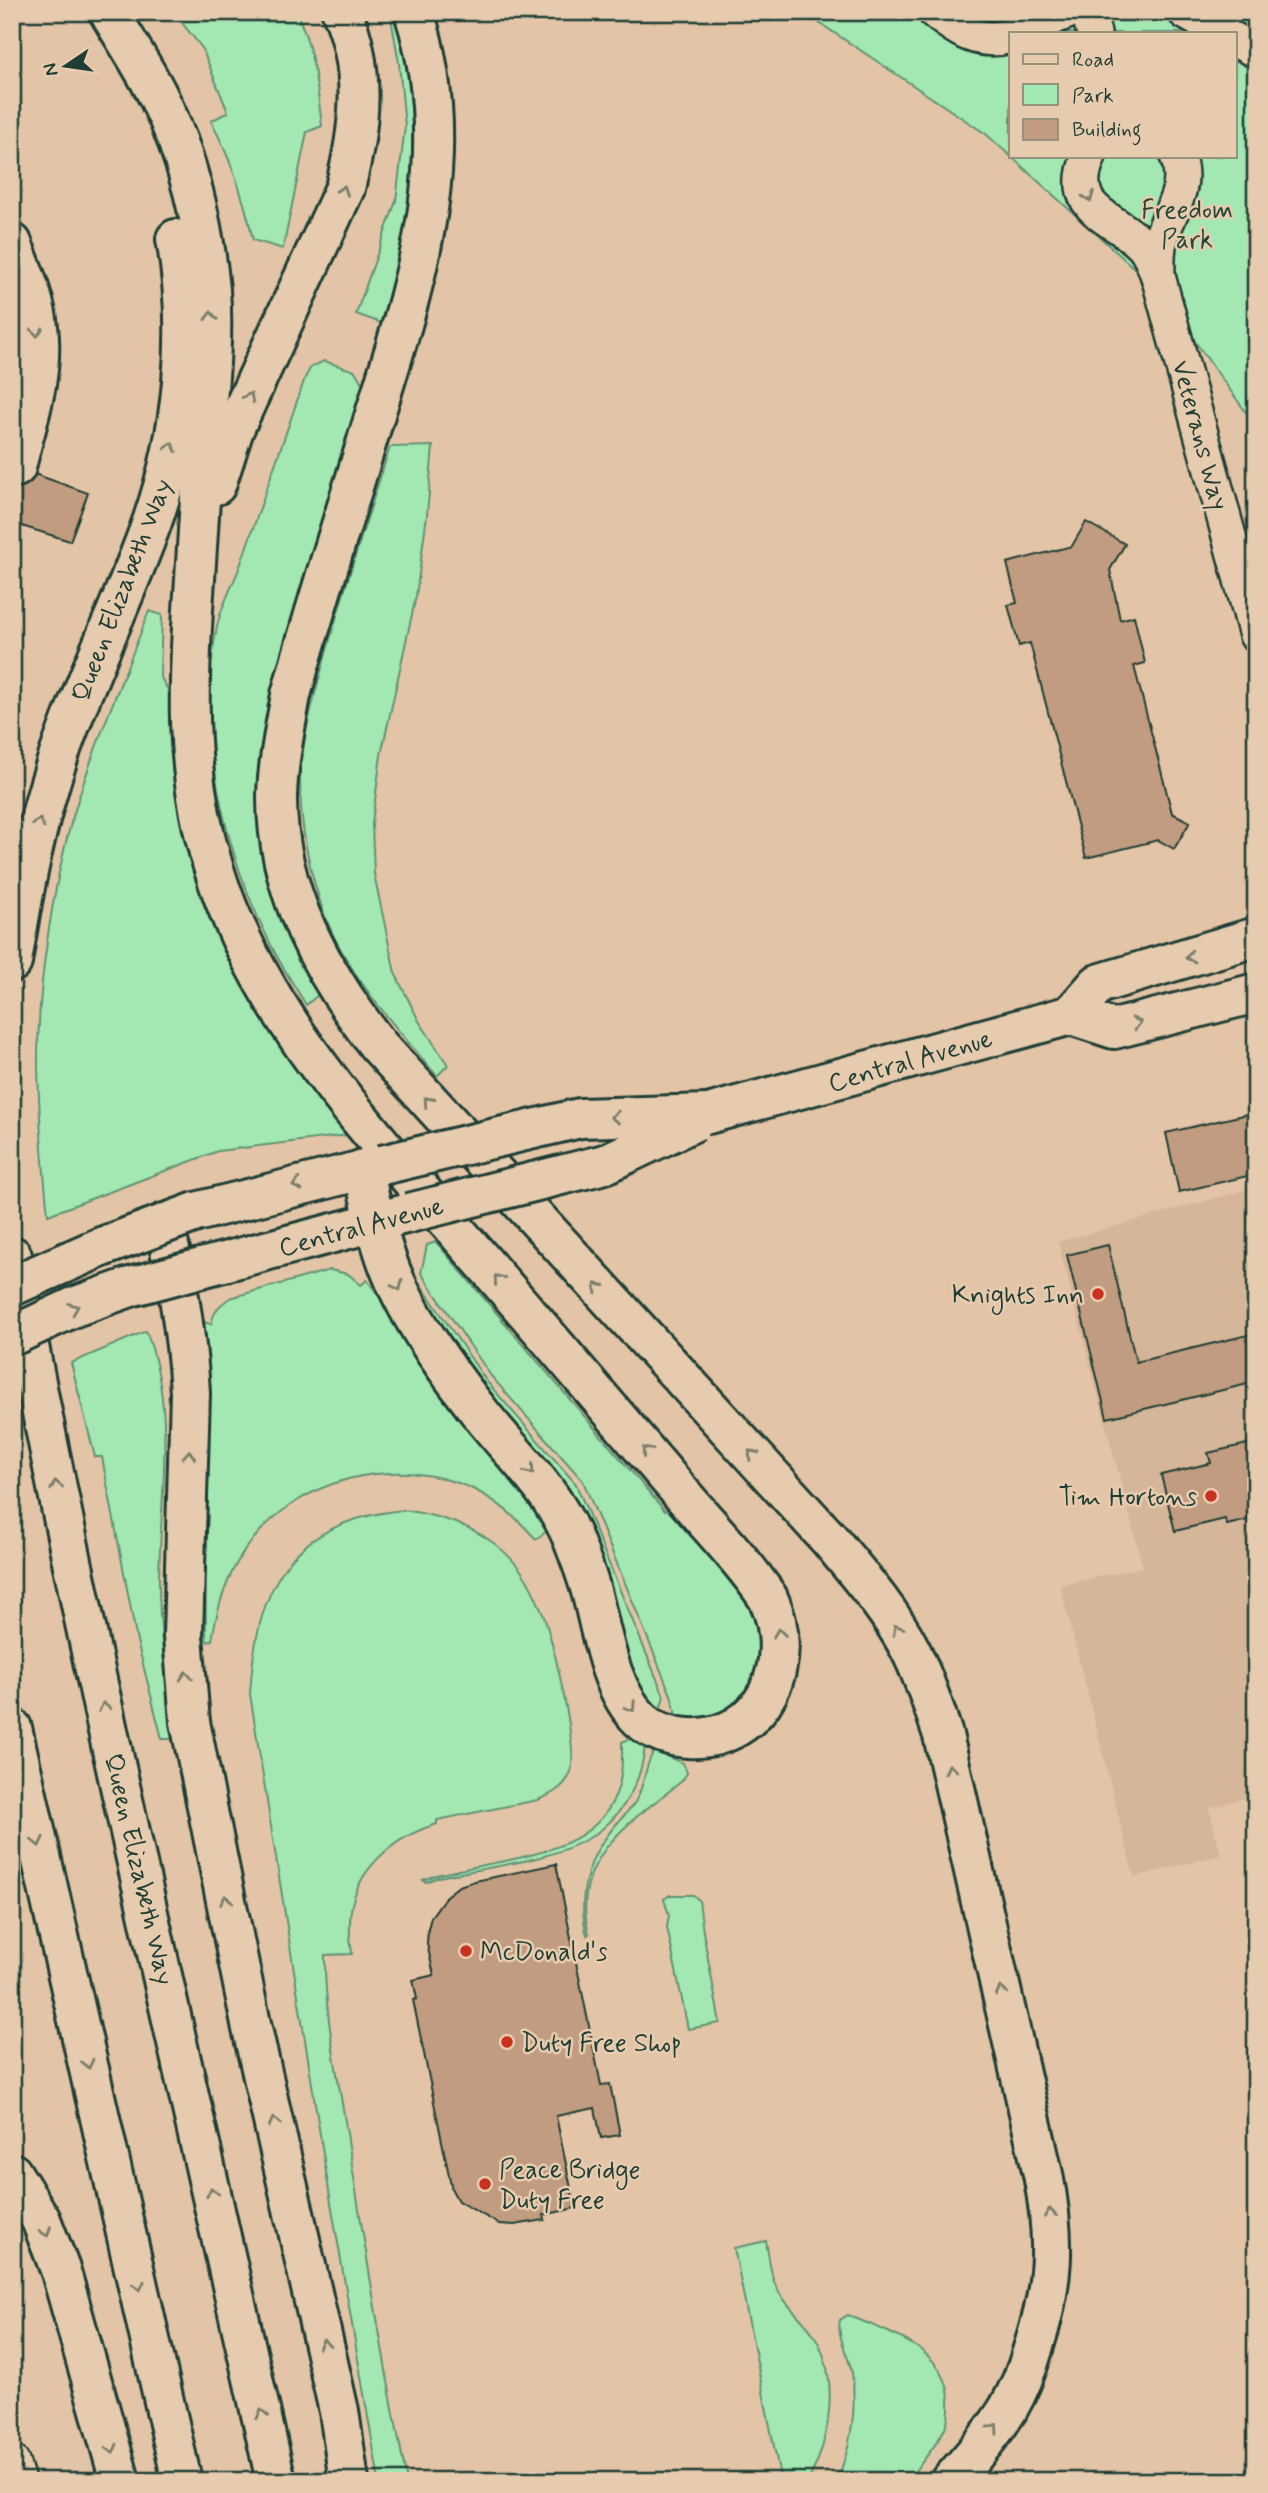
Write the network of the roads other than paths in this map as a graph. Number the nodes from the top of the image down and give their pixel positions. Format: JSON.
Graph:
{"nodes":[{"id":1,"x":107,"y":12,"type":"edge"},
{"id":2,"x":342,"y":12,"type":"edge"},
{"id":3,"x":414,"y":12,"type":"edge"},
{"id":4,"x":935,"y":12,"type":"edge"},
{"id":5,"x":1068,"y":12,"type":"edge"},
{"id":6,"x":1088,"y":12,"type":"edge"},
{"id":7,"x":1185,"y":12,"type":"edge"},
{"id":8,"x":1018,"y":32,"type":"edge"},
{"id":9,"x":1094,"y":32,"type":"edge"},
{"id":10,"x":1221,"y":32,"type":"edge"},
{"id":11,"x":1009,"y":36,"type":"edge"},
{"id":12,"x":1236,"y":41,"type":"edge"},
{"id":13,"x":1256,"y":51,"type":"edge"},
{"id":14,"x":1089,"y":158,"type":"edge"},
{"id":15,"x":1177,"y":158,"type":"edge"},
{"id":16,"x":12,"y":243,"type":"edge"},
{"id":17,"x":1158,"y":276,"type":"junction"},
{"id":18,"x":16,"y":467,"type":"dead end"},
{"id":19,"x":195,"y":579,"type":"junction"},
{"id":20,"x":1256,"y":635,"type":"edge"},
{"id":21,"x":1256,"y":937,"type":"edge"},
{"id":22,"x":12,"y":962,"type":"edge"},
{"id":23,"x":1256,"y":993,"type":"edge"},
{"id":24,"x":1071,"y":1015,"type":"junction"},
{"id":25,"x":708,"y":1114,"type":"junction"},
{"id":26,"x":372,"y":1167,"type":"junction"},
{"id":27,"x":180,"y":1217,"type":"junction"},
{"id":28,"x":392,"y":1217,"type":"junction"},
{"id":29,"x":12,"y":1256,"type":"edge"},
{"id":30,"x":188,"y":1272,"type":"junction"},
{"id":31,"x":12,"y":1286,"type":"edge"},
{"id":32,"x":12,"y":1336,"type":"edge"},
{"id":33,"x":12,"y":1728,"type":"edge"},
{"id":34,"x":12,"y":2173,"type":"edge"},
{"id":35,"x":12,"y":2462,"type":"edge"},
{"id":36,"x":18,"y":2481,"type":"edge"},
{"id":37,"x":120,"y":2481,"type":"edge"},
{"id":38,"x":182,"y":2481,"type":"edge"},
{"id":39,"x":276,"y":2481,"type":"edge"},
{"id":40,"x":349,"y":2481,"type":"edge"},
{"id":41,"x":951,"y":2481,"type":"edge"}],
"edges":[{"from":19,"to":1,"type":"main road","one_way":true},
{"from":22,"to":1,"type":"main road","name":"Queen Elizabeth Way","one_way":true},
{"from":19,"to":2,"type":"main road","one_way":true},
{"from":41,"to":3,"type":"main road","one_way":true},
{"from":4,"to":11,"type":"street"},
{"from":5,"to":8,"type":"street"},
{"from":6,"to":9,"type":"street"},
{"from":7,"to":10,"type":"street"},
{"from":12,"to":13,"type":"street"},
{"from":14,"to":17,"type":"street","name":"Veterans Way","one_way":true},
{"from":15,"to":17,"type":"street","name":"Veterans Way"},
{"from":16,"to":18,"type":"main road","one_way":true},
{"from":17,"to":20,"type":"street","name":"Veterans Way"},
{"from":28,"to":19,"type":"main road","one_way":true},
{"from":21,"to":24,"type":"main road","one_way":true},
{"from":24,"to":23,"type":"main road","one_way":true},
{"from":24,"to":25,"type":"main road","name":"Central Avenue"},
{"from":25,"to":26,"type":"main road","name":"Central Avenue","one_way":true,"bridge":true},
{"from":25,"to":28,"type":"main road","name":"Central Avenue","bridge":true},
{"from":26,"to":27,"type":"main road","name":"Central Avenue","one_way":true},
{"from":26,"to":28,"type":"main road"},
{"from":27,"to":30,"type":"main road"},
{"from":27,"to":31,"type":"main road","name":"Central Avenue","bridge":true},
{"from":28,"to":30,"type":"main road","name":"Central Avenue"},
{"from":39,"to":29,"type":"main road","name":"Queen Elizabeth Way","one_way":true},
{"from":32,"to":30,"type":"main road","name":"Central Avenue","one_way":true,"bridge":true},
{"from":40,"to":30,"type":"main road","one_way":true},
{"from":33,"to":38,"type":"main road","one_way":true},
{"from":34,"to":37,"type":"main road","one_way":true},
{"from":35,"to":36,"type":"street"}]}
